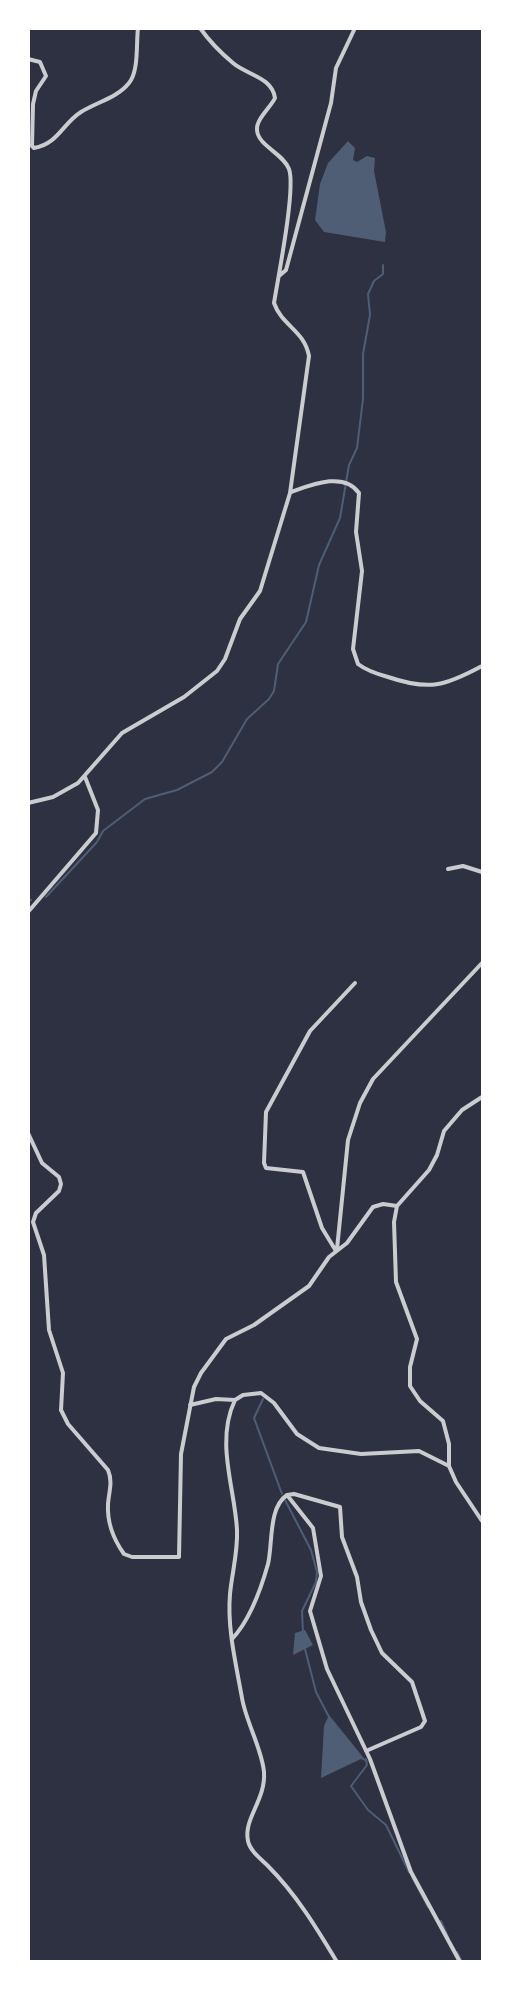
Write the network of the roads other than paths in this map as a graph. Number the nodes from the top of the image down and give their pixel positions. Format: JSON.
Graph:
{"nodes":[{"id":1,"x":138,"y":28,"type":"edge"},
{"id":2,"x":200,"y":28,"type":"edge"},
{"id":3,"x":355,"y":28,"type":"edge"},
{"id":4,"x":28,"y":59,"type":"edge"},
{"id":5,"x":278,"y":276,"type":"junction"},
{"id":6,"x":290,"y":492,"type":"junction"},
{"id":7,"x":483,"y":666,"type":"edge"},
{"id":8,"x":86,"y":777,"type":"junction"},
{"id":9,"x":28,"y":803,"type":"edge"},
{"id":10,"x":448,"y":869,"type":"dead end"},
{"id":11,"x":483,"y":872,"type":"edge"},
{"id":12,"x":28,"y":912,"type":"edge"},
{"id":13,"x":483,"y":963,"type":"edge"},
{"id":14,"x":355,"y":983,"type":"dead end"},
{"id":15,"x":483,"y":1097,"type":"edge"},
{"id":16,"x":28,"y":1133,"type":"edge"},
{"id":17,"x":397,"y":1206,"type":"junction"},
{"id":18,"x":336,"y":1251,"type":"junction"},
{"id":19,"x":235,"y":1400,"type":"junction"},
{"id":20,"x":190,"y":1405,"type":"junction"},
{"id":21,"x":449,"y":1467,"type":"junction"},
{"id":22,"x":287,"y":1495,"type":"junction"},
{"id":23,"x":483,"y":1521,"type":"edge"},
{"id":24,"x":232,"y":1639,"type":"junction"},
{"id":25,"x":366,"y":1751,"type":"junction"},
{"id":26,"x":337,"y":1962,"type":"edge"},
{"id":27,"x":460,"y":1962,"type":"edge"}],
"edges":[{"from":1,"to":4,"type":"street"},
{"from":2,"to":5,"type":"street"},
{"from":3,"to":5,"type":"street"},
{"from":5,"to":6,"type":"street"},
{"from":6,"to":7,"type":"street"},
{"from":6,"to":8,"type":"street"},
{"from":8,"to":9,"type":"street"},
{"from":8,"to":12,"type":"street"},
{"from":10,"to":11,"type":"street"},
{"from":13,"to":18,"type":"street"},
{"from":14,"to":18,"type":"street"},
{"from":15,"to":17,"type":"street"},
{"from":16,"to":20,"type":"street"},
{"from":17,"to":18,"type":"street"},
{"from":17,"to":21,"type":"street"},
{"from":18,"to":20,"type":"street"},
{"from":19,"to":20,"type":"street"},
{"from":19,"to":21,"type":"street"},
{"from":19,"to":24,"type":"street"},
{"from":21,"to":23,"type":"street"},
{"from":22,"to":24,"type":"street"},
{"from":22,"to":25,"type":"street"},
{"from":22,"to":25,"type":"street"},
{"from":24,"to":26,"type":"street"},
{"from":25,"to":27,"type":"street"}]}
